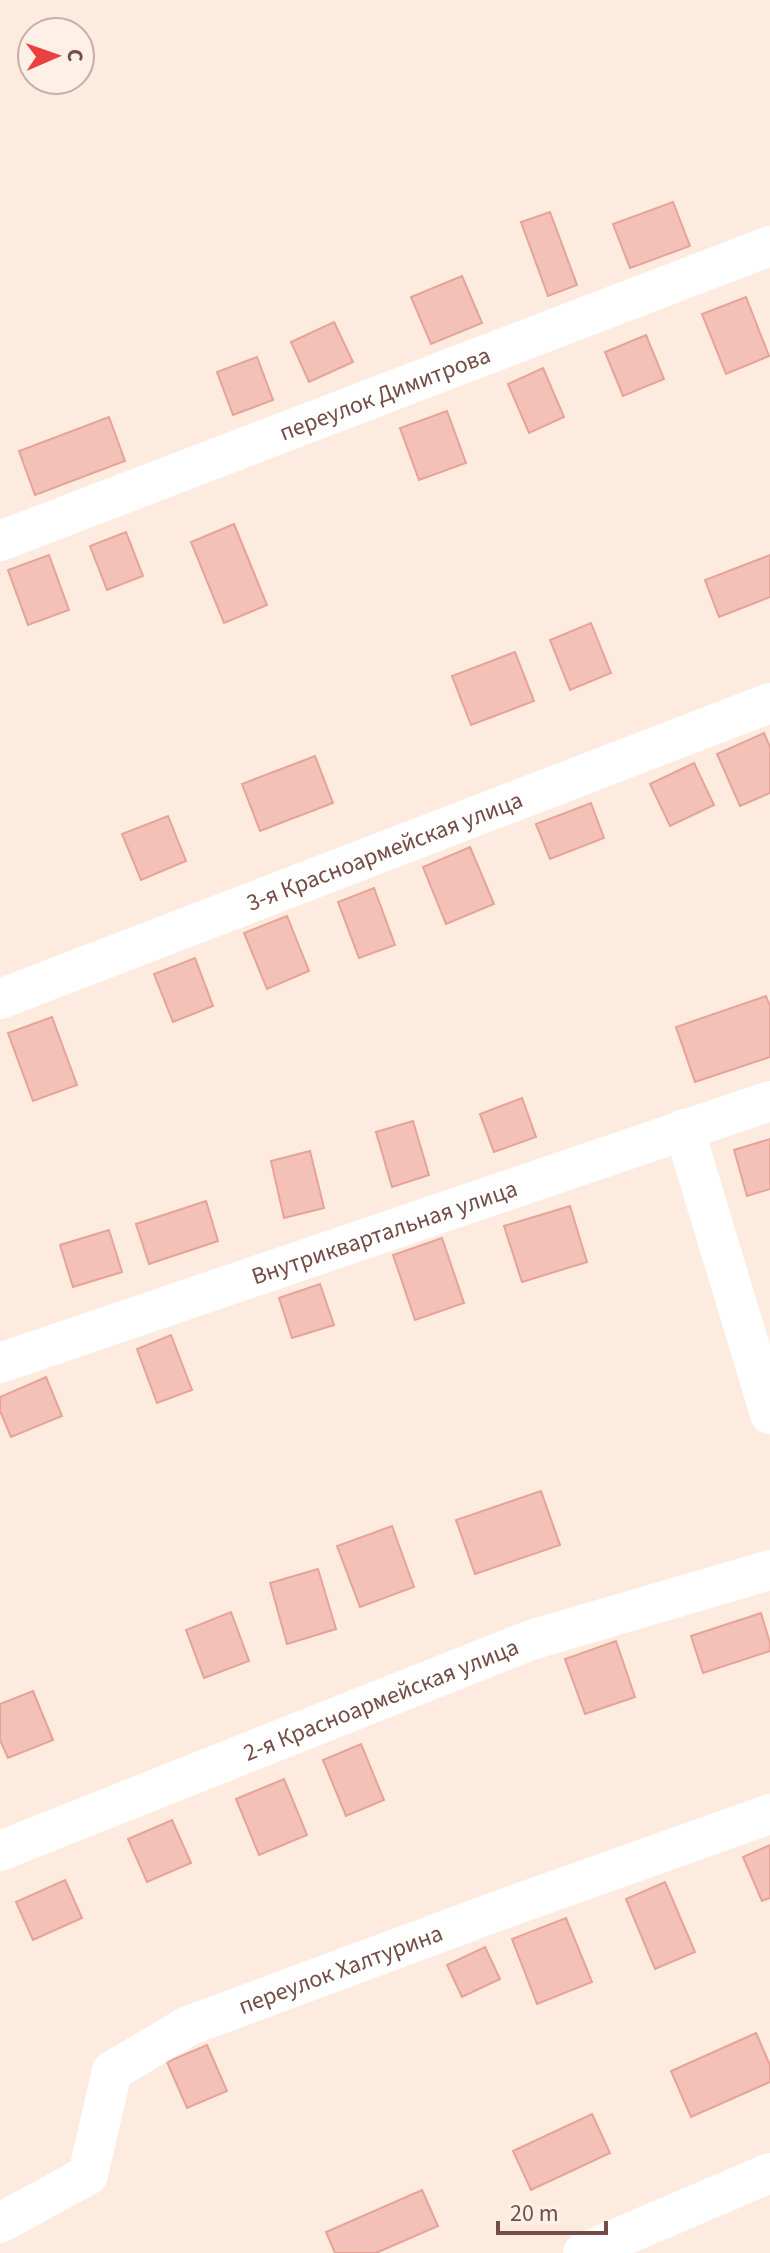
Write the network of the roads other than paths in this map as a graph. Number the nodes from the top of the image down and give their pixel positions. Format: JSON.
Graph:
{"nodes":[{"id":1,"x":770,"y":246,"type":"edge"},
{"id":2,"x":0,"y":541,"type":"edge"},
{"id":3,"x":770,"y":703,"type":"edge"},
{"id":4,"x":0,"y":999,"type":"edge"},
{"id":5,"x":770,"y":1101,"type":"edge"},
{"id":6,"x":684,"y":1129,"type":"junction"},
{"id":7,"x":0,"y":1363,"type":"edge"},
{"id":8,"x":770,"y":1414,"type":"edge"},
{"id":9,"x":770,"y":1570,"type":"edge"},
{"id":10,"x":770,"y":1814,"type":"edge"},
{"id":11,"x":5,"y":1835,"type":"edge"},
{"id":12,"x":770,"y":2173,"type":"edge"},
{"id":13,"x":0,"y":2223,"type":"edge"},
{"id":14,"x":583,"y":2253,"type":"edge"}],
"edges":[{"from":1,"to":2,"type":"street","name":"переулок Димитрова"},
{"from":3,"to":4,"type":"street","name":"3-я Красноармейская улица"},
{"from":5,"to":6,"type":"street","name":"Внутриквартальная улица"},
{"from":6,"to":7,"type":"street","name":"Внутриквартальная улица"},
{"from":6,"to":8,"type":"street"},
{"from":9,"to":11,"type":"street","name":"2-я Красноармейская улица"},
{"from":10,"to":13,"type":"street","name":"переулок Халтурина"},
{"from":12,"to":14,"type":"street"}]}
